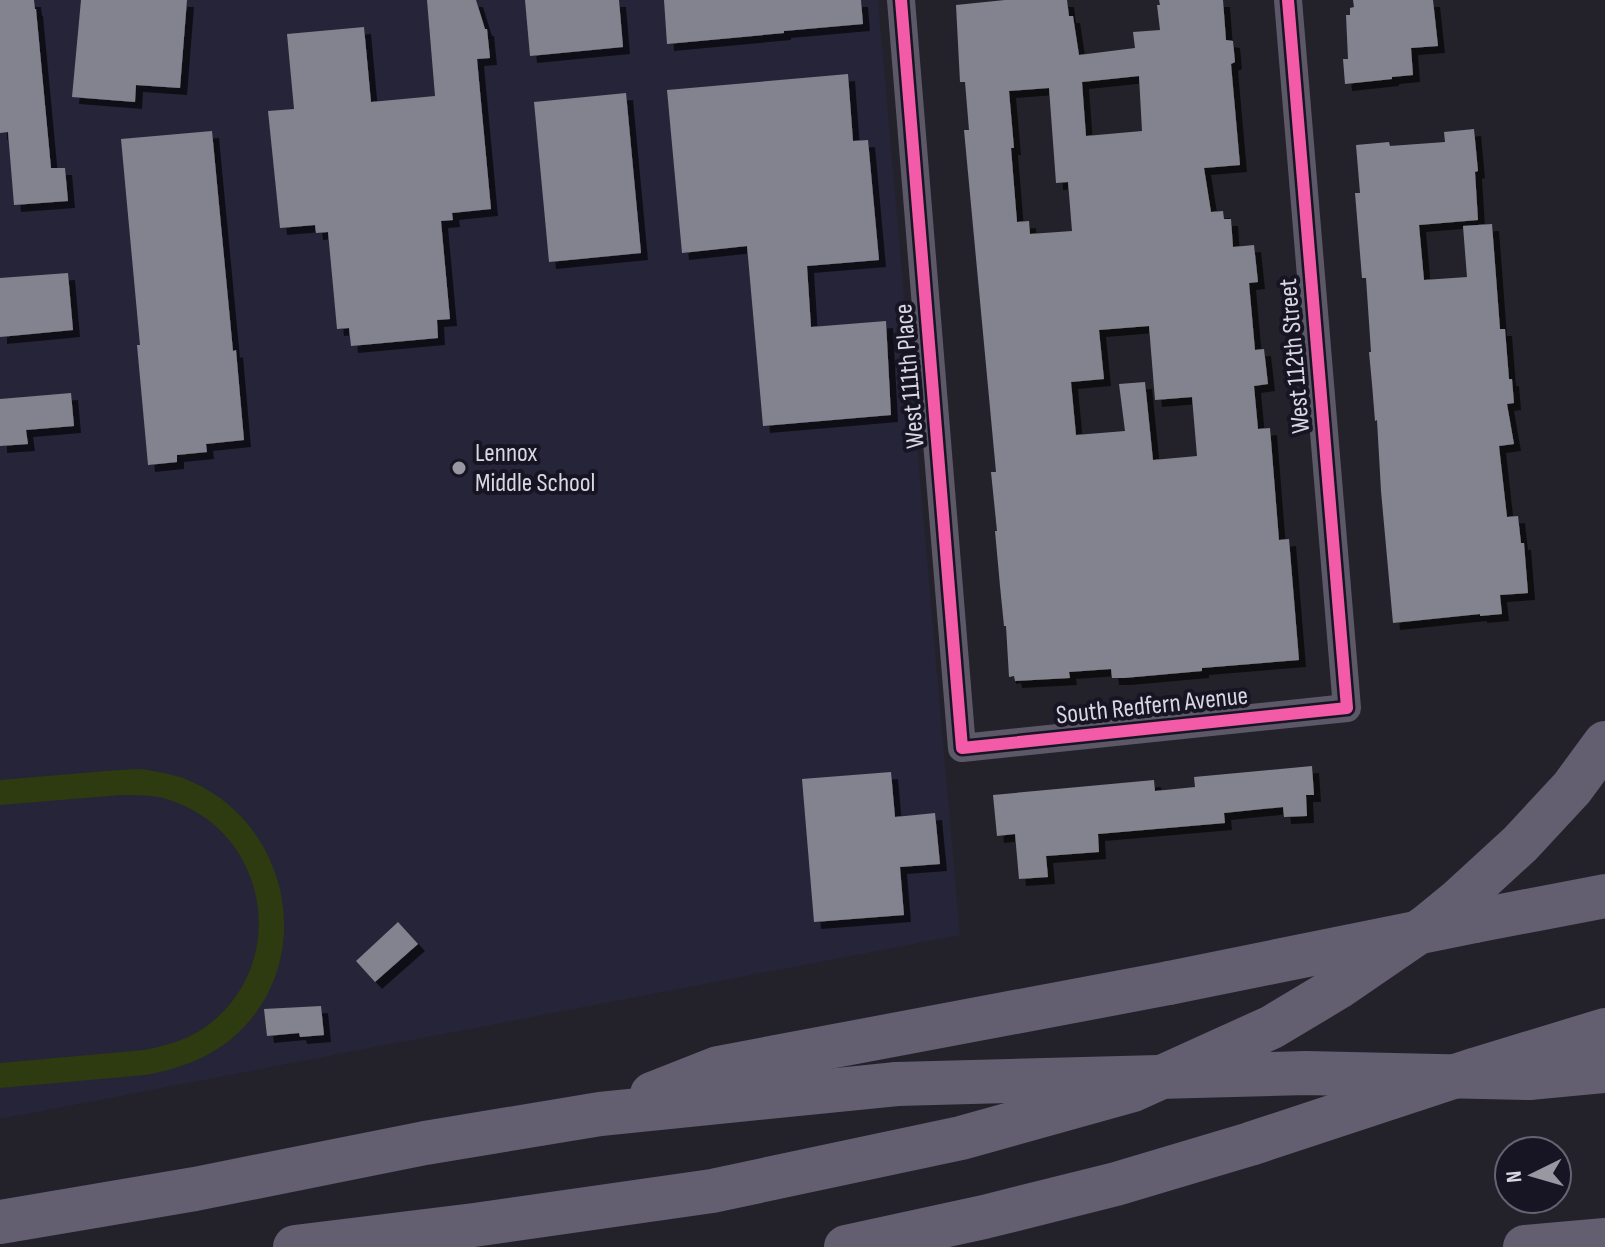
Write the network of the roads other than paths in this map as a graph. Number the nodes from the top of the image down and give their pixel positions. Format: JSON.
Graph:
{"nodes":[{"id":1,"x":901,"y":0,"type":"edge"},
{"id":2,"x":1288,"y":0,"type":"edge"},
{"id":3,"x":1347,"y":708,"type":"joint"},
{"id":4,"x":1605,"y":743,"type":"edge"},
{"id":5,"x":962,"y":748,"type":"joint"},
{"id":6,"x":1605,"y":896,"type":"edge"},
{"id":7,"x":1605,"y":1030,"type":"edge"},
{"id":8,"x":1605,"y":1071,"type":"edge"},
{"id":9,"x":1529,"y":1078,"type":"junction"},
{"id":10,"x":1605,"y":1081,"type":"edge"},
{"id":11,"x":600,"y":1114,"type":"junction"},
{"id":12,"x":0,"y":1222,"type":"edge"},
{"id":13,"x":1605,"y":1240,"type":"edge"},
{"id":14,"x":295,"y":1247,"type":"edge"},
{"id":15,"x":846,"y":1247,"type":"edge"},
{"id":16,"x":1525,"y":1247,"type":"edge"}],
"edges":[{"from":1,"to":5,"type":"street","name":"West 111th Place"},
{"from":2,"to":3,"type":"street","name":"West 112th Street"},
{"from":3,"to":5,"type":"street","name":"South Redfern Avenue"},
{"from":4,"to":14,"type":"highway"},
{"from":6,"to":11,"type":"highway","bridge":true},
{"from":7,"to":15,"type":"highway"},
{"from":8,"to":9,"type":"highway"},
{"from":9,"to":10,"type":"highway"},
{"from":9,"to":11,"type":"highway","bridge":true},
{"from":11,"to":12,"type":"highway"},
{"from":13,"to":16,"type":"highway"}]}
